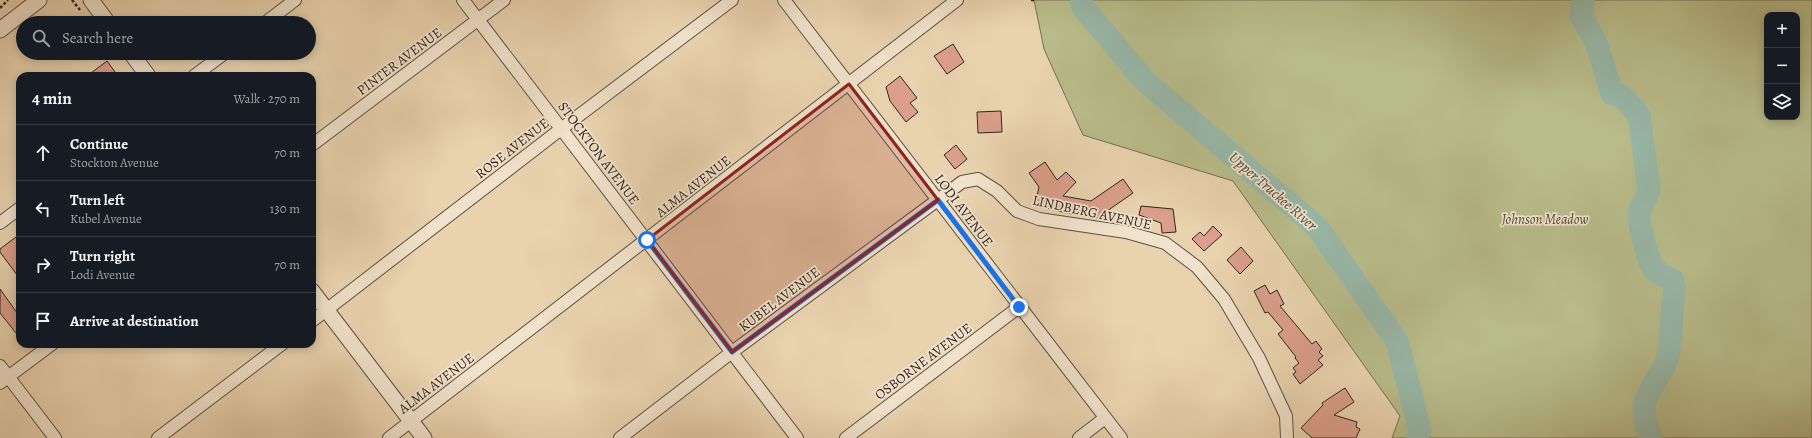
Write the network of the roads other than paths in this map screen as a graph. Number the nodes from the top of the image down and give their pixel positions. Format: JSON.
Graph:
{"nodes":[{"id":1,"x":39,"y":0,"type":"edge"},
{"id":2,"x":91,"y":0,"type":"edge"},
{"id":3,"x":295,"y":0,"type":"edge"},
{"id":4,"x":463,"y":0,"type":"edge"},
{"id":5,"x":504,"y":0,"type":"edge"},
{"id":6,"x":732,"y":0,"type":"edge"},
{"id":7,"x":784,"y":0,"type":"edge"},
{"id":8,"x":957,"y":0,"type":"edge"},
{"id":9,"x":18,"y":16,"type":"edge"},
{"id":10,"x":103,"y":16,"type":"edge"},
{"id":11,"x":274,"y":16,"type":"edge"},
{"id":12,"x":16,"y":18,"type":"edge"},
{"id":13,"x":478,"y":19,"type":"junction"},
{"id":14,"x":0,"y":30,"type":"edge"},
{"id":15,"x":136,"y":60,"type":"edge"},
{"id":16,"x":216,"y":60,"type":"edge"},
{"id":17,"x":145,"y":72,"type":"edge"},
{"id":18,"x":199,"y":72,"type":"edge"},
{"id":19,"x":849,"y":84,"type":"junction"},
{"id":20,"x":561,"y":129,"type":"junction"},
{"id":21,"x":316,"y":142,"type":"edge"},
{"id":22,"x":938,"y":200,"type":"junction"},
{"id":23,"x":16,"y":211,"type":"edge"},
{"id":24,"x":0,"y":223,"type":"edge"},
{"id":25,"x":647,"y":240,"type":"junction"},
{"id":26,"x":316,"y":295,"type":"edge"},
{"id":27,"x":1019,"y":307,"type":"junction"},
{"id":28,"x":327,"y":310,"type":"junction"},
{"id":29,"x":316,"y":318,"type":"edge"},
{"id":30,"x":47,"y":348,"type":"edge"},
{"id":31,"x":277,"y":348,"type":"edge"},
{"id":32,"x":732,"y":352,"type":"junction"},
{"id":33,"x":0,"y":366,"type":"edge"},
{"id":34,"x":4,"y":380,"type":"edge"},
{"id":35,"x":1105,"y":418,"type":"junction"},
{"id":36,"x":411,"y":421,"type":"junction"},
{"id":37,"x":55,"y":438,"type":"edge"},
{"id":38,"x":158,"y":438,"type":"edge"},
{"id":39,"x":389,"y":438,"type":"edge"},
{"id":40,"x":424,"y":438,"type":"edge"},
{"id":41,"x":620,"y":438,"type":"edge"},
{"id":42,"x":797,"y":438,"type":"edge"},
{"id":43,"x":846,"y":438,"type":"edge"},
{"id":44,"x":1079,"y":438,"type":"edge"},
{"id":45,"x":1121,"y":438,"type":"edge"},
{"id":46,"x":1287,"y":438,"type":"edge"}],
"edges":[{"from":1,"to":9,"type":"street"},
{"from":2,"to":10,"type":"street"},
{"from":3,"to":11,"type":"street"},
{"from":4,"to":13,"type":"street","name":"STOCKTON AVENUE"},
{"from":5,"to":13,"type":"street","name":"PINTER AVENUE"},
{"from":6,"to":20,"type":"street","name":"ROSE AVENUE"},
{"from":7,"to":19,"type":"street","name":"LODI AVENUE"},
{"from":8,"to":19,"type":"street","name":"ALMA AVENUE"},
{"from":12,"to":14,"type":"street"},
{"from":13,"to":20,"type":"street","name":"STOCKTON AVENUE"},
{"from":13,"to":21,"type":"street","name":"PINTER AVENUE"},
{"from":15,"to":17,"type":"street"},
{"from":16,"to":18,"type":"street"},
{"from":19,"to":22,"type":"street","name":"LODI AVENUE"},
{"from":19,"to":25,"type":"street","name":"ALMA AVENUE"},
{"from":20,"to":25,"type":"street","name":"STOCKTON AVENUE"},
{"from":20,"to":28,"type":"street","name":"ROSE AVENUE"},
{"from":22,"to":27,"type":"street","name":"LODI AVENUE"},
{"from":22,"to":32,"type":"street","name":"KUBEL AVENUE"},
{"from":22,"to":46,"type":"street","name":"LINDBERG AVENUE"},
{"from":23,"to":24,"type":"street"},
{"from":25,"to":32,"type":"street","name":"STOCKTON AVENUE"},
{"from":25,"to":36,"type":"street","name":"ALMA AVENUE"},
{"from":26,"to":28,"type":"street"},
{"from":27,"to":35,"type":"street","name":"LODI AVENUE"},
{"from":27,"to":43,"type":"street","name":"OSBORNE AVENUE"},
{"from":28,"to":29,"type":"street","name":"ROSE AVENUE"},
{"from":28,"to":36,"type":"street"},
{"from":30,"to":34,"type":"street"},
{"from":31,"to":38,"type":"street"},
{"from":32,"to":41,"type":"street","name":"KUBEL AVENUE"},
{"from":32,"to":42,"type":"street","name":"STOCKTON AVENUE"},
{"from":33,"to":34,"type":"street"},
{"from":34,"to":37,"type":"street"},
{"from":35,"to":44,"type":"street"},
{"from":35,"to":45,"type":"street","name":"LODI AVENUE"},
{"from":36,"to":39,"type":"street","name":"ALMA AVENUE"},
{"from":36,"to":40,"type":"street"}]}
